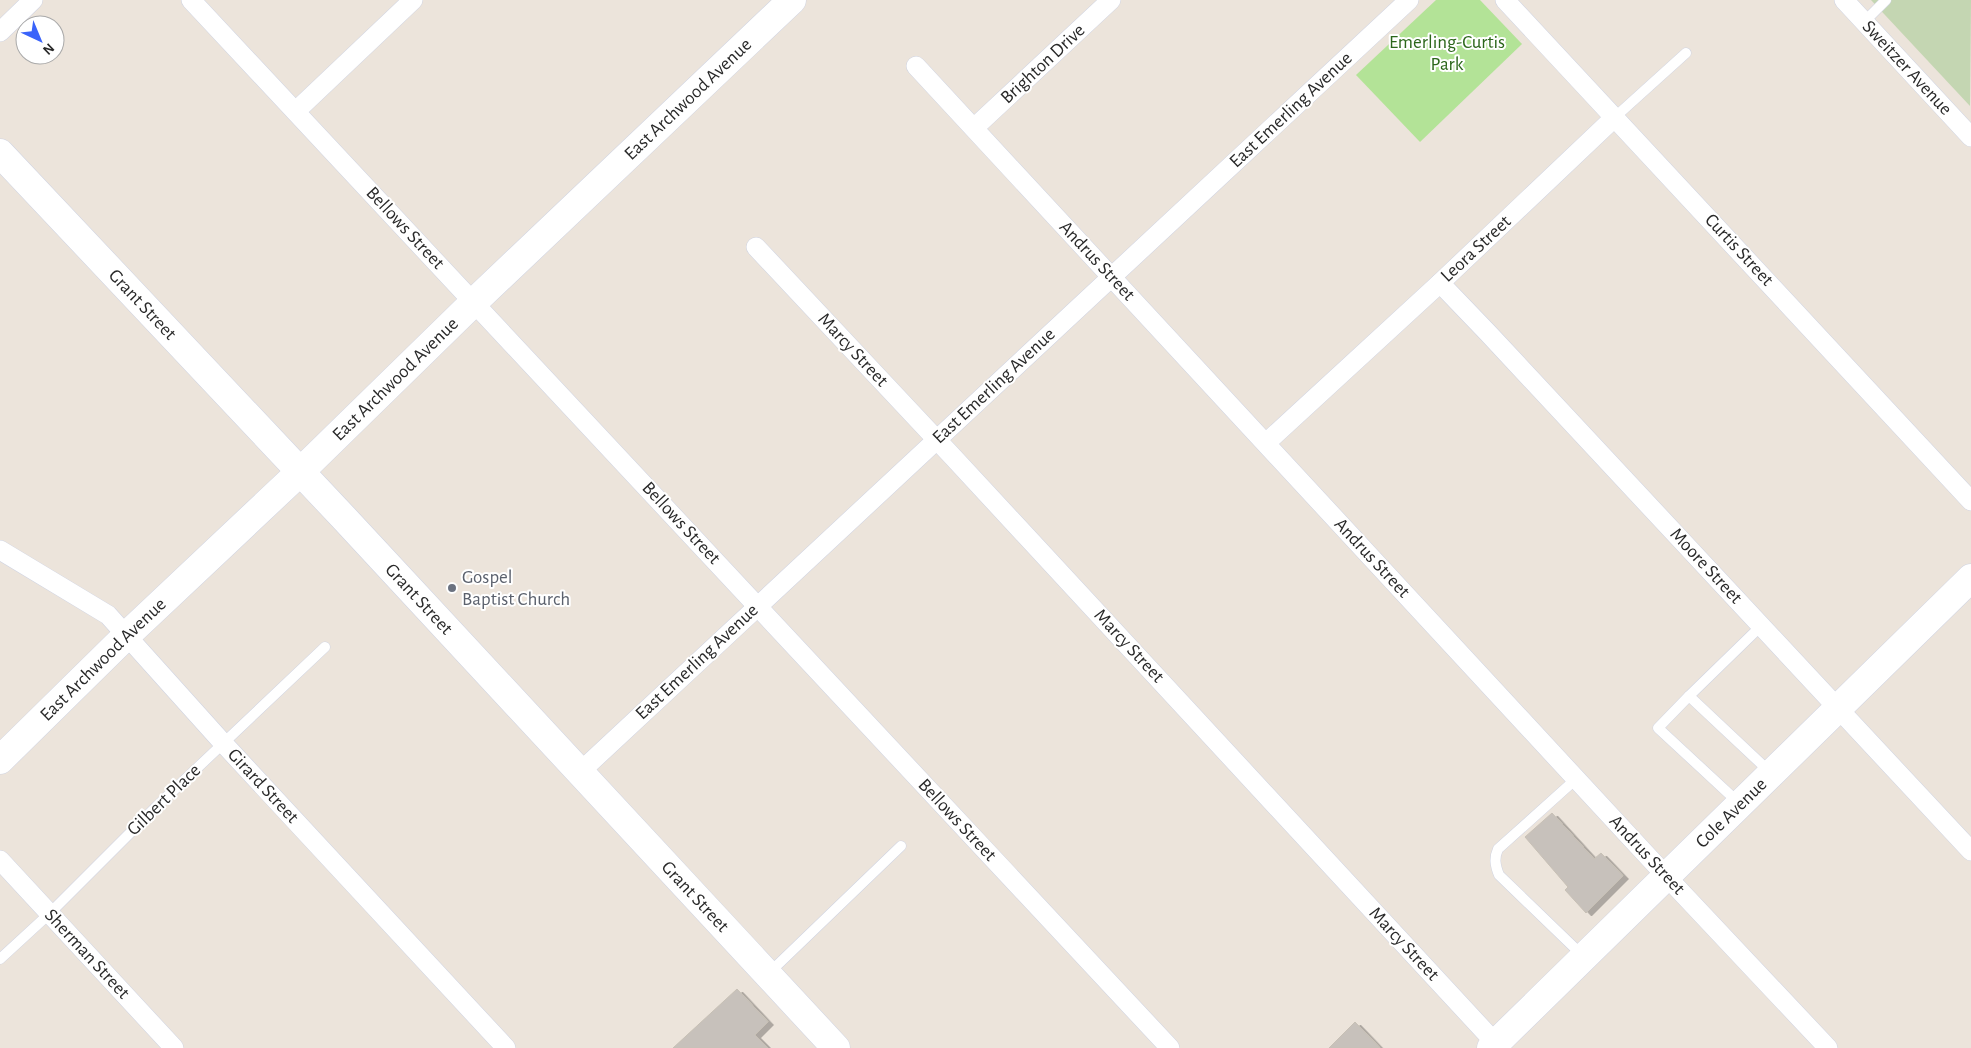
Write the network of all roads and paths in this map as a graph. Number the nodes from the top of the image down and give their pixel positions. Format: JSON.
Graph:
{"nodes":[{"id":1,"x":33,"y":0,"type":"edge"},
{"id":2,"x":191,"y":0,"type":"edge"},
{"id":3,"x":413,"y":0,"type":"edge"},
{"id":4,"x":792,"y":0,"type":"edge"},
{"id":5,"x":1111,"y":0,"type":"edge"},
{"id":6,"x":1408,"y":0,"type":"edge"},
{"id":7,"x":1505,"y":0,"type":"edge"},
{"id":8,"x":1844,"y":0,"type":"edge"},
{"id":9,"x":1886,"y":0,"type":"edge"},
{"id":10,"x":1864,"y":22,"type":"junction"},
{"id":11,"x":0,"y":32,"type":"edge"},
{"id":12,"x":1686,"y":53,"type":"dead end"},
{"id":13,"x":916,"y":66,"type":"dead end"},
{"id":14,"x":296,"y":111,"type":"junction"},
{"id":15,"x":1614,"y":118,"type":"junction"},
{"id":16,"x":974,"y":128,"type":"junction"},
{"id":17,"x":1971,"y":137,"type":"edge"},
{"id":18,"x":0,"y":153,"type":"edge"},
{"id":19,"x":756,"y":246,"type":"dead end"},
{"id":20,"x":1112,"y":277,"type":"junction"},
{"id":21,"x":1440,"y":283,"type":"junction"},
{"id":22,"x":474,"y":302,"type":"junction"},
{"id":23,"x":938,"y":440,"type":"junction"},
{"id":24,"x":1266,"y":443,"type":"junction"},
{"id":25,"x":300,"y":472,"type":"junction"},
{"id":26,"x":1971,"y":501,"type":"edge"},
{"id":27,"x":0,"y":550,"type":"edge"},
{"id":28,"x":1971,"y":578,"type":"edge"},
{"id":29,"x":758,"y":605,"type":"junction"},
{"id":30,"x":1762,"y":625,"type":"junction"},
{"id":31,"x":127,"y":635,"type":"junction"},
{"id":32,"x":325,"y":647,"type":"dead end"},
{"id":33,"x":1689,"y":696,"type":"junction"},
{"id":34,"x":1838,"y":709,"type":"junction"},
{"id":35,"x":223,"y":743,"type":"junction"},
{"id":36,"x":0,"y":760,"type":"edge"},
{"id":37,"x":580,"y":772,"type":"junction"},
{"id":38,"x":1772,"y":774,"type":"junction"},
{"id":39,"x":1576,"y":779,"type":"junction"},
{"id":40,"x":1741,"y":804,"type":"junction"},
{"id":41,"x":901,"y":846,"type":"dead end"},
{"id":42,"x":1971,"y":851,"type":"edge"},
{"id":43,"x":0,"y":860,"type":"edge"},
{"id":44,"x":1667,"y":877,"type":"junction"},
{"id":45,"x":49,"y":914,"type":"junction"},
{"id":46,"x":1584,"y":957,"type":"junction"},
{"id":47,"x":0,"y":959,"type":"edge"},
{"id":48,"x":767,"y":974,"type":"junction"},
{"id":49,"x":1496,"y":1046,"type":"edge"},
{"id":50,"x":174,"y":1048,"type":"edge"},
{"id":51,"x":506,"y":1048,"type":"edge"},
{"id":52,"x":836,"y":1048,"type":"edge"},
{"id":53,"x":1170,"y":1048,"type":"edge"},
{"id":54,"x":1828,"y":1048,"type":"edge"}],
"edges":[{"from":1,"to":11,"type":"street"},
{"from":2,"to":14,"type":"street","name":"Bellows Street"},
{"from":3,"to":14,"type":"street"},
{"from":4,"to":22,"type":"street","name":"East Archwood Avenue"},
{"from":5,"to":16,"type":"street","name":"Brighton Drive"},
{"from":6,"to":20,"type":"street","name":"East Emerling Avenue"},
{"from":7,"to":15,"type":"street","name":"Curtis Street"},
{"from":8,"to":10,"type":"street","name":"Sweitzer Avenue"},
{"from":9,"to":10,"type":"lane"},
{"from":10,"to":17,"type":"street","name":"Sweitzer Avenue"},
{"from":12,"to":15,"type":"lane","name":"Leora Street"},
{"from":13,"to":16,"type":"street","name":"Andrus Street"},
{"from":14,"to":22,"type":"street","name":"Bellows Street"},
{"from":15,"to":21,"type":"street","name":"Leora Street"},
{"from":15,"to":26,"type":"street","name":"Curtis Street"},
{"from":16,"to":20,"type":"street","name":"Andrus Street"},
{"from":18,"to":25,"type":"street","name":"Grant Street"},
{"from":19,"to":23,"type":"street","name":"Marcy Street"},
{"from":20,"to":23,"type":"street","name":"East Emerling Avenue"},
{"from":20,"to":24,"type":"street","name":"Andrus Street"},
{"from":21,"to":24,"type":"street","name":"Leora Street"},
{"from":21,"to":30,"type":"street","name":"Moore Street"},
{"from":22,"to":25,"type":"street","name":"East Archwood Avenue"},
{"from":22,"to":29,"type":"street","name":"Bellows Street"},
{"from":23,"to":29,"type":"street","name":"East Emerling Avenue"},
{"from":23,"to":49,"type":"street","name":"Marcy Street"},
{"from":24,"to":39,"type":"street","name":"Andrus Street"},
{"from":25,"to":31,"type":"street","name":"East Archwood Avenue"},
{"from":25,"to":37,"type":"street","name":"Grant Street"},
{"from":27,"to":31,"type":"street","name":"Girard Street"},
{"from":28,"to":34,"type":"street","name":"Cole Avenue"},
{"from":29,"to":37,"type":"street","name":"East Emerling Avenue"},
{"from":29,"to":53,"type":"street","name":"Bellows Street"},
{"from":30,"to":33,"type":"lane"},
{"from":30,"to":34,"type":"street","name":"Moore Street"},
{"from":31,"to":35,"type":"street","name":"Girard Street"},
{"from":31,"to":36,"type":"street","name":"East Archwood Avenue"},
{"from":32,"to":35,"type":"lane","name":"Gilbert Place"},
{"from":33,"to":38,"type":"lane"},
{"from":33,"to":40,"type":"lane"},
{"from":34,"to":38,"type":"street","name":"Cole Avenue"},
{"from":34,"to":42,"type":"street","name":"Moore Street"},
{"from":35,"to":45,"type":"lane","name":"Gilbert Place"},
{"from":35,"to":51,"type":"street","name":"Girard Street"},
{"from":37,"to":48,"type":"street","name":"Grant Street"},
{"from":38,"to":40,"type":"street","name":"Cole Avenue"},
{"from":39,"to":44,"type":"street","name":"Andrus Street"},
{"from":39,"to":46,"type":"lane"},
{"from":40,"to":44,"type":"street","name":"Cole Avenue"},
{"from":41,"to":48,"type":"lane"},
{"from":43,"to":45,"type":"street","name":"Sherman Street"},
{"from":44,"to":46,"type":"street","name":"Cole Avenue"},
{"from":44,"to":54,"type":"street","name":"Andrus Street"},
{"from":45,"to":47,"type":"lane","name":"Gilbert Place"},
{"from":45,"to":50,"type":"street","name":"Sherman Street"},
{"from":46,"to":49,"type":"street","name":"Cole Avenue"},
{"from":48,"to":52,"type":"street","name":"Grant Street"}]}
